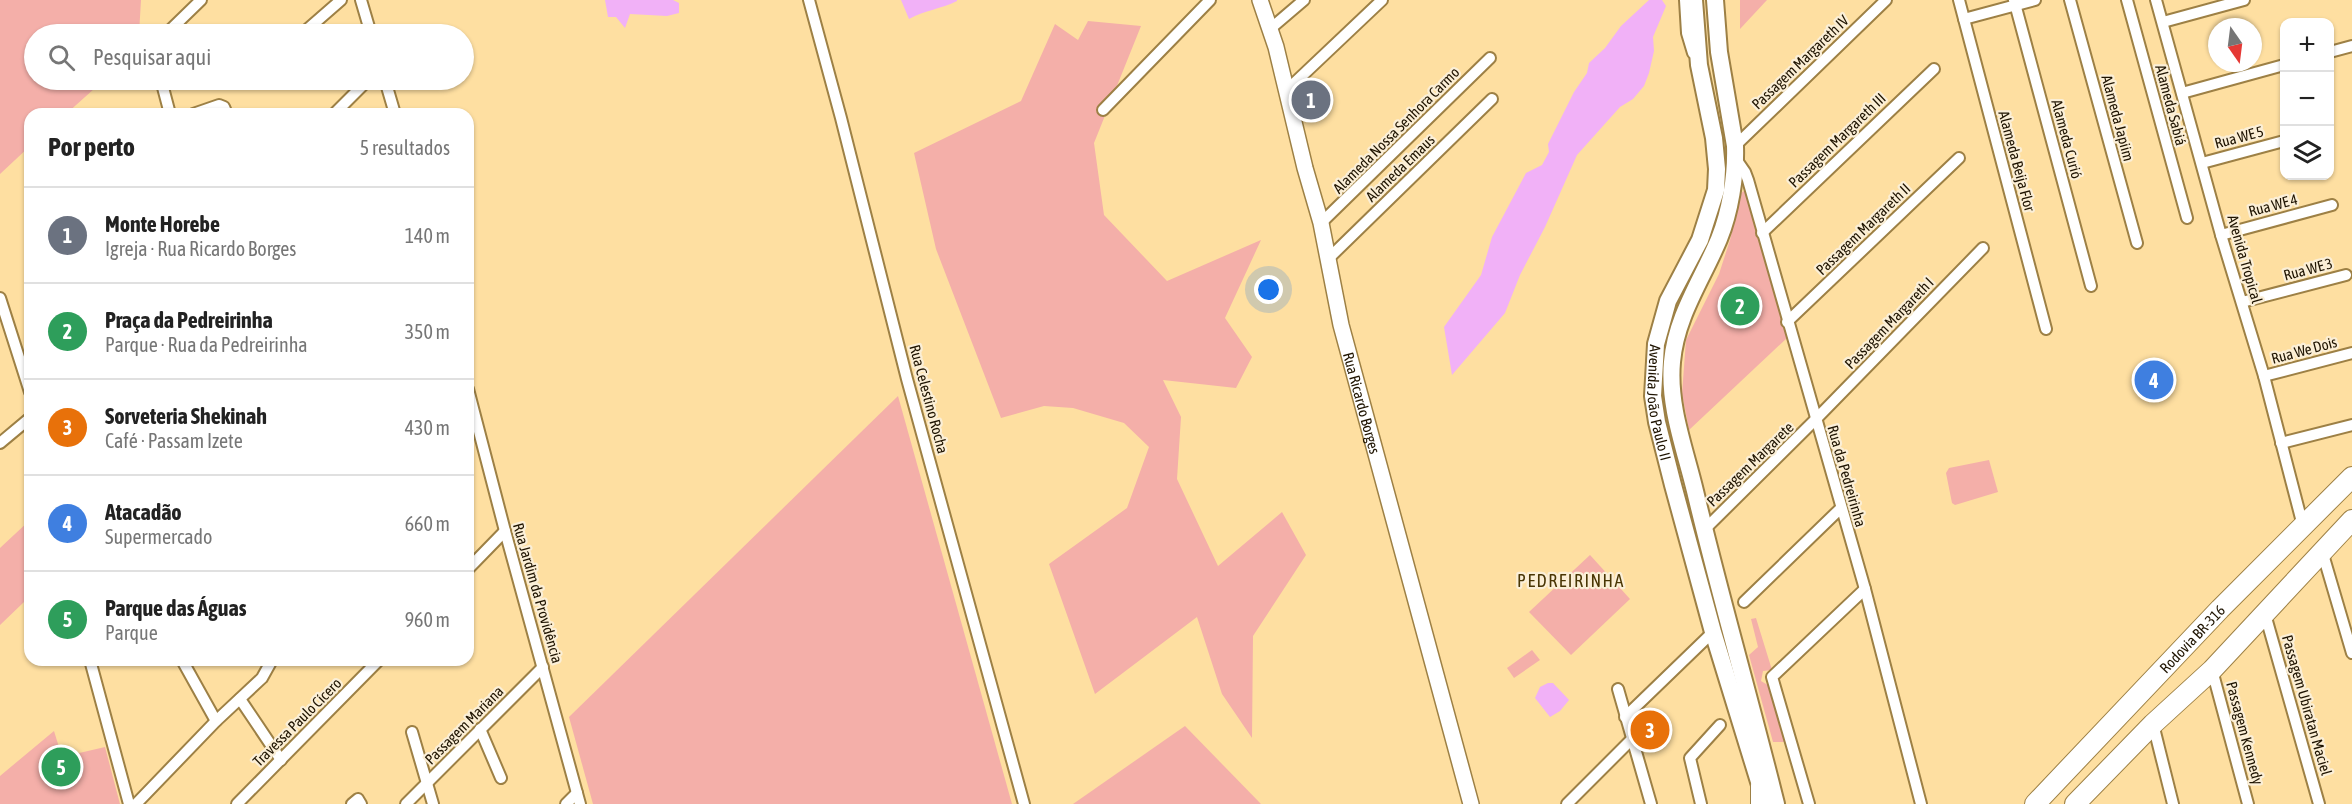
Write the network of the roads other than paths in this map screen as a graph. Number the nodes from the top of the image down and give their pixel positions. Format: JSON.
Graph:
{"nodes":[{"id":1,"x":201,"y":0,"type":"edge"},
{"id":2,"x":341,"y":0,"type":"edge"},
{"id":3,"x":362,"y":0,"type":"edge"},
{"id":4,"x":809,"y":0,"type":"edge"},
{"id":5,"x":1210,"y":0,"type":"edge"},
{"id":6,"x":1260,"y":0,"type":"edge"},
{"id":7,"x":1304,"y":0,"type":"edge"},
{"id":8,"x":1382,"y":0,"type":"edge"},
{"id":9,"x":1685,"y":0,"type":"edge"},
{"id":10,"x":1694,"y":0,"type":"edge"},
{"id":11,"x":1715,"y":0,"type":"edge"},
{"id":12,"x":1886,"y":0,"type":"edge"},
{"id":13,"x":1959,"y":0,"type":"edge"},
{"id":14,"x":2035,"y":0,"type":"edge"},
{"id":15,"x":2070,"y":0,"type":"edge"},
{"id":16,"x":2127,"y":0,"type":"edge"},
{"id":17,"x":2156,"y":0,"type":"edge"},
{"id":18,"x":2242,"y":0,"type":"edge"},
{"id":19,"x":2015,"y":3,"type":"edge"},
{"id":20,"x":1964,"y":19,"type":"junction"},
{"id":21,"x":2163,"y":22,"type":"junction"},
{"id":22,"x":176,"y":24,"type":"edge"},
{"id":23,"x":313,"y":24,"type":"edge"},
{"id":24,"x":368,"y":24,"type":"edge"},
{"id":25,"x":1270,"y":29,"type":"junction"},
{"id":26,"x":2352,"y":46,"type":"edge"},
{"id":27,"x":2334,"y":51,"type":"edge"},
{"id":28,"x":1490,"y":58,"type":"dead end"},
{"id":29,"x":1699,"y":65,"type":"junction"},
{"id":30,"x":2280,"y":66,"type":"edge"},
{"id":31,"x":1934,"y":69,"type":"dead end"},
{"id":32,"x":164,"y":90,"type":"edge"},
{"id":33,"x":358,"y":90,"type":"edge"},
{"id":34,"x":388,"y":90,"type":"edge"},
{"id":35,"x":1287,"y":90,"type":"junction"},
{"id":36,"x":2182,"y":93,"type":"junction"},
{"id":37,"x":1492,"y":99,"type":"dead end"},
{"id":38,"x":168,"y":108,"type":"edge"},
{"id":39,"x":340,"y":108,"type":"edge"},
{"id":40,"x":393,"y":108,"type":"edge"},
{"id":41,"x":1102,"y":110,"type":"dead end"},
{"id":42,"x":2280,"y":142,"type":"edge"},
{"id":43,"x":1736,"y":152,"type":"junction"},
{"id":44,"x":1959,"y":158,"type":"dead end"},
{"id":45,"x":2202,"y":163,"type":"junction"},
{"id":46,"x":2332,"y":205,"type":"dead end"},
{"id":47,"x":2187,"y":218,"type":"dead end"},
{"id":48,"x":1322,"y":223,"type":"junction"},
{"id":49,"x":1762,"y":233,"type":"junction"},
{"id":50,"x":2221,"y":235,"type":"junction"},
{"id":51,"x":2137,"y":243,"type":"dead end"},
{"id":52,"x":1983,"y":248,"type":"dead end"},
{"id":53,"x":1329,"y":258,"type":"junction"},
{"id":54,"x":2346,"y":275,"type":"dead end"},
{"id":55,"x":2091,"y":286,"type":"dead end"},
{"id":56,"x":0,"y":298,"type":"edge"},
{"id":57,"x":2242,"y":302,"type":"junction"},
{"id":58,"x":1787,"y":322,"type":"junction"},
{"id":59,"x":2046,"y":330,"type":"dead end"},
{"id":60,"x":2352,"y":353,"type":"edge"},
{"id":61,"x":24,"y":373,"type":"edge"},
{"id":62,"x":2264,"y":376,"type":"junction"},
{"id":63,"x":474,"y":412,"type":"edge"},
{"id":64,"x":1816,"y":420,"type":"junction"},
{"id":65,"x":24,"y":425,"type":"edge"},
{"id":66,"x":2352,"y":425,"type":"edge"},
{"id":67,"x":0,"y":443,"type":"edge"},
{"id":68,"x":2281,"y":443,"type":"junction"},
{"id":69,"x":2352,"y":477,"type":"edge"},
{"id":70,"x":1840,"y":509,"type":"junction"},
{"id":71,"x":2352,"y":520,"type":"edge"},
{"id":72,"x":2303,"y":526,"type":"junction"},
{"id":73,"x":1704,"y":530,"type":"junction"},
{"id":74,"x":505,"y":531,"type":"junction"},
{"id":75,"x":2322,"y":551,"type":"junction"},
{"id":76,"x":474,"y":563,"type":"edge"},
{"id":77,"x":1865,"y":589,"type":"junction"},
{"id":78,"x":1744,"y":602,"type":"dead end"},
{"id":79,"x":2265,"y":614,"type":"junction"},
{"id":80,"x":1713,"y":632,"type":"junction"},
{"id":81,"x":2352,"y":653,"type":"edge"},
{"id":82,"x":92,"y":666,"type":"edge"},
{"id":83,"x":185,"y":666,"type":"edge"},
{"id":84,"x":269,"y":666,"type":"edge"},
{"id":85,"x":373,"y":666,"type":"edge"},
{"id":86,"x":543,"y":667,"type":"junction"},
{"id":87,"x":2212,"y":670,"type":"junction"},
{"id":88,"x":1618,"y":689,"type":"dead end"},
{"id":89,"x":240,"y":699,"type":"junction"},
{"id":90,"x":1625,"y":717,"type":"junction"},
{"id":91,"x":216,"y":721,"type":"junction"},
{"id":92,"x":2152,"y":724,"type":"junction"},
{"id":93,"x":1720,"y":725,"type":"dead end"},
{"id":94,"x":480,"y":729,"type":"junction"},
{"id":95,"x":412,"y":732,"type":"dead end"},
{"id":96,"x":1632,"y":739,"type":"junction"},
{"id":97,"x":281,"y":760,"type":"junction"},
{"id":98,"x":501,"y":778,"type":"dead end"},
{"id":99,"x":428,"y":783,"type":"junction"},
{"id":100,"x":579,"y":798,"type":"edge"},
{"id":101,"x":1763,"y":798,"type":"edge"},
{"id":102,"x":129,"y":804,"type":"edge"},
{"id":103,"x":136,"y":804,"type":"edge"},
{"id":104,"x":237,"y":804,"type":"edge"},
{"id":105,"x":352,"y":804,"type":"edge"},
{"id":106,"x":361,"y":804,"type":"edge"},
{"id":107,"x":406,"y":804,"type":"edge"},
{"id":108,"x":434,"y":804,"type":"edge"},
{"id":109,"x":566,"y":804,"type":"edge"},
{"id":110,"x":1024,"y":804,"type":"edge"},
{"id":111,"x":1471,"y":804,"type":"edge"},
{"id":112,"x":1567,"y":804,"type":"edge"},
{"id":113,"x":1651,"y":804,"type":"edge"},
{"id":114,"x":1701,"y":804,"type":"edge"},
{"id":115,"x":1776,"y":804,"type":"edge"},
{"id":116,"x":1809,"y":804,"type":"edge"},
{"id":117,"x":1921,"y":804,"type":"edge"},
{"id":118,"x":2035,"y":804,"type":"edge"},
{"id":119,"x":2075,"y":804,"type":"edge"},
{"id":120,"x":2172,"y":804,"type":"edge"},
{"id":121,"x":2248,"y":804,"type":"edge"},
{"id":122,"x":2319,"y":804,"type":"edge"}],
"edges":[{"from":1,"to":22,"type":"street"},
{"from":2,"to":23,"type":"street"},
{"from":3,"to":24,"type":"street"},
{"from":4,"to":110,"type":"street","name":"Rua Celestino Rocha"},
{"from":5,"to":41,"type":"street"},
{"from":6,"to":25,"type":"street","name":"Rua Ricardo Borges"},
{"from":7,"to":25,"type":"street"},
{"from":8,"to":35,"type":"street"},
{"from":9,"to":29,"type":"street"},
{"from":10,"to":29,"type":"main road","name":"Avenida João Paulo II"},
{"from":11,"to":43,"type":"main road","name":"Avenida João Paulo II"},
{"from":12,"to":43,"type":"street","name":"Passagem Margareth IV"},
{"from":13,"to":20,"type":"street","name":"Alameda Beija Flor"},
{"from":14,"to":19,"type":"street"},
{"from":15,"to":51,"type":"street","name":"Alameda Japiim"},
{"from":16,"to":47,"type":"street","name":"Alameda Sabiá"},
{"from":17,"to":21,"type":"street","name":"Avenida Tropical"},
{"from":18,"to":21,"type":"street"},
{"from":19,"to":20,"type":"street"},
{"from":19,"to":55,"type":"street","name":"Alameda Curió"},
{"from":20,"to":59,"type":"street","name":"Alameda Beija Flor"},
{"from":21,"to":36,"type":"street","name":"Avenida Tropical"},
{"from":25,"to":35,"type":"street","name":"Rua Ricardo Borges"},
{"from":26,"to":27,"type":"street"},
{"from":28,"to":48,"type":"street","name":"Alameda Nossa Senhora Carmo"},
{"from":29,"to":80,"type":"main road","name":"Avenida João Paulo II"},
{"from":30,"to":36,"type":"street"},
{"from":31,"to":49,"type":"street","name":"Passagem Margareth III"},
{"from":32,"to":38,"type":"street"},
{"from":33,"to":39,"type":"street"},
{"from":34,"to":40,"type":"street"},
{"from":35,"to":48,"type":"street","name":"Rua Ricardo Borges"},
{"from":36,"to":45,"type":"street","name":"Avenida Tropical"},
{"from":37,"to":53,"type":"street","name":"Alameda Emaus"},
{"from":42,"to":45,"type":"street","name":"Rua WE 5"},
{"from":43,"to":49,"type":"street","name":"Rua da Pedreirinha"},
{"from":43,"to":73,"type":"main road","name":"Avenida João Paulo II"},
{"from":44,"to":58,"type":"street","name":"Passagem Margareth II"},
{"from":45,"to":50,"type":"street","name":"Avenida Tropical"},
{"from":46,"to":50,"type":"street","name":"Rua WE 4"},
{"from":48,"to":53,"type":"street","name":"Rua Ricardo Borges"},
{"from":49,"to":58,"type":"street","name":"Rua da Pedreirinha"},
{"from":50,"to":57,"type":"street","name":"Avenida Tropical"},
{"from":52,"to":64,"type":"street","name":"Passagem Margareth I"},
{"from":53,"to":111,"type":"street","name":"Rua Ricardo Borges"},
{"from":54,"to":57,"type":"street","name":"Rua WE 3"},
{"from":56,"to":61,"type":"street"},
{"from":57,"to":62,"type":"street","name":"Avenida Tropical"},
{"from":58,"to":64,"type":"street","name":"Rua da Pedreirinha"},
{"from":60,"to":62,"type":"street","name":"Rua We Dois"},
{"from":62,"to":68,"type":"street","name":"Avenida Tropical"},
{"from":63,"to":74,"type":"street","name":"Rua Jardim da Providência"},
{"from":64,"to":70,"type":"street","name":"Rua da Pedreirinha"},
{"from":64,"to":73,"type":"street","name":"Passagem Margarete"},
{"from":65,"to":67,"type":"street"},
{"from":66,"to":68,"type":"street"},
{"from":68,"to":72,"type":"street","name":"Avenida Tropical"},
{"from":69,"to":72,"type":"highway","name":"Rodovia BR-316"},
{"from":70,"to":77,"type":"street","name":"Rua da Pedreirinha"},
{"from":70,"to":78,"type":"street"},
{"from":71,"to":75,"type":"highway"},
{"from":72,"to":118,"type":"highway","name":"Rodovia BR-316"},
{"from":73,"to":115,"type":"main road","name":"Avenida João Paulo II"},
{"from":74,"to":76,"type":"street"},
{"from":74,"to":86,"type":"street","name":"Rua Jardim da Providência"},
{"from":75,"to":79,"type":"highway"},
{"from":75,"to":81,"type":"street"},
{"from":77,"to":116,"type":"street"},
{"from":77,"to":117,"type":"street","name":"Rua da Pedreirinha"},
{"from":79,"to":87,"type":"highway"},
{"from":79,"to":122,"type":"street","name":"Passagem Ubiratan Maciel"},
{"from":80,"to":90,"type":"street"},
{"from":80,"to":101,"type":"main road","name":"Avenida João Paulo II"},
{"from":82,"to":102,"type":"street"},
{"from":83,"to":91,"type":"street"},
{"from":84,"to":89,"type":"street"},
{"from":85,"to":97,"type":"street","name":"Travessa Paulo Cícero"},
{"from":86,"to":94,"type":"street","name":"Passagem Mariana"},
{"from":86,"to":100,"type":"street","name":"Rua Jardim da Providência"},
{"from":87,"to":92,"type":"highway"},
{"from":87,"to":121,"type":"street","name":"Passagem Kennedy"},
{"from":88,"to":90,"type":"street"},
{"from":89,"to":91,"type":"street"},
{"from":89,"to":97,"type":"street"},
{"from":90,"to":96,"type":"street"},
{"from":91,"to":103,"type":"street"},
{"from":92,"to":119,"type":"highway"},
{"from":92,"to":120,"type":"street"},
{"from":93,"to":114,"type":"street"},
{"from":94,"to":98,"type":"street"},
{"from":94,"to":99,"type":"street","name":"Passagem Mariana"},
{"from":95,"to":99,"type":"street"},
{"from":96,"to":112,"type":"street"},
{"from":96,"to":113,"type":"street"},
{"from":97,"to":104,"type":"street","name":"Travessa Paulo Cícero"},
{"from":99,"to":107,"type":"street","name":"Passagem Mariana"},
{"from":99,"to":108,"type":"street"},
{"from":100,"to":109,"type":"street"},
{"from":105,"to":106,"type":"street"}]}
